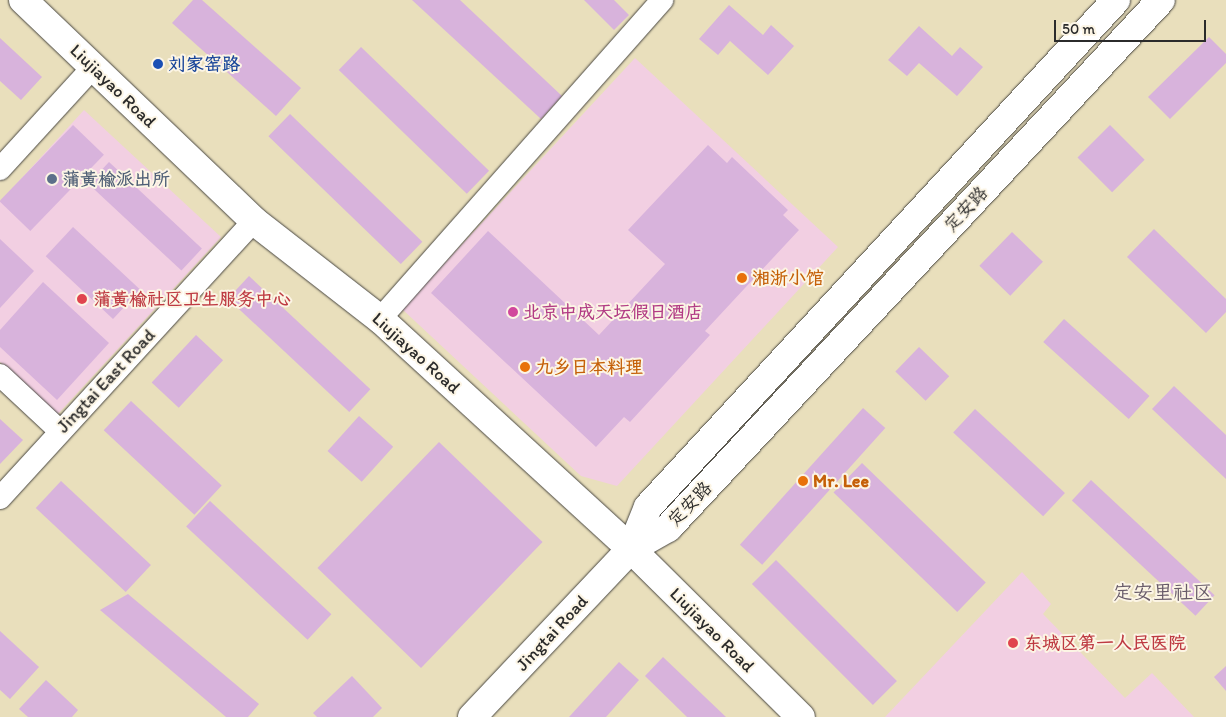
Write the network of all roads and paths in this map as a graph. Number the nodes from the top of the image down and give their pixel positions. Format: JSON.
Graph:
{"nodes":[{"id":1,"x":22,"y":0,"type":"edge"},
{"id":2,"x":662,"y":0,"type":"edge"},
{"id":3,"x":1116,"y":0,"type":"edge"},
{"id":4,"x":1161,"y":0,"type":"edge"},
{"id":5,"x":92,"y":66,"type":"junction"},
{"id":6,"x":0,"y":169,"type":"edge"},
{"id":7,"x":254,"y":221,"type":"junction"},
{"id":8,"x":380,"y":319,"type":"junction"},
{"id":9,"x":0,"y":374,"type":"edge"},
{"id":10,"x":60,"y":431,"type":"junction"},
{"id":11,"x":0,"y":498,"type":"edge"},
{"id":12,"x":631,"y":550,"type":"junction"},
{"id":13,"x":472,"y":717,"type":"edge"},
{"id":14,"x":801,"y":717,"type":"edge"}],
"edges":[{"from":1,"to":5,"type":"street","name":"Liujiayao Road"},
{"from":2,"to":8,"type":"street"},
{"from":3,"to":12,"type":"street","name":"定安路"},
{"from":4,"to":12,"type":"street","name":"定安路"},
{"from":5,"to":6,"type":"street"},
{"from":5,"to":7,"type":"street","name":"Liujiayao Road"},
{"from":7,"to":8,"type":"street","name":"Liujiayao Road"},
{"from":7,"to":10,"type":"street","name":"Jingtai East Road"},
{"from":8,"to":12,"type":"street","name":"Liujiayao Road"},
{"from":9,"to":10,"type":"street"},
{"from":10,"to":11,"type":"street","name":"Jingtai East Road"},
{"from":12,"to":13,"type":"street","name":"Jingtai Road"},
{"from":12,"to":14,"type":"street","name":"Liujiayao Road"}]}
